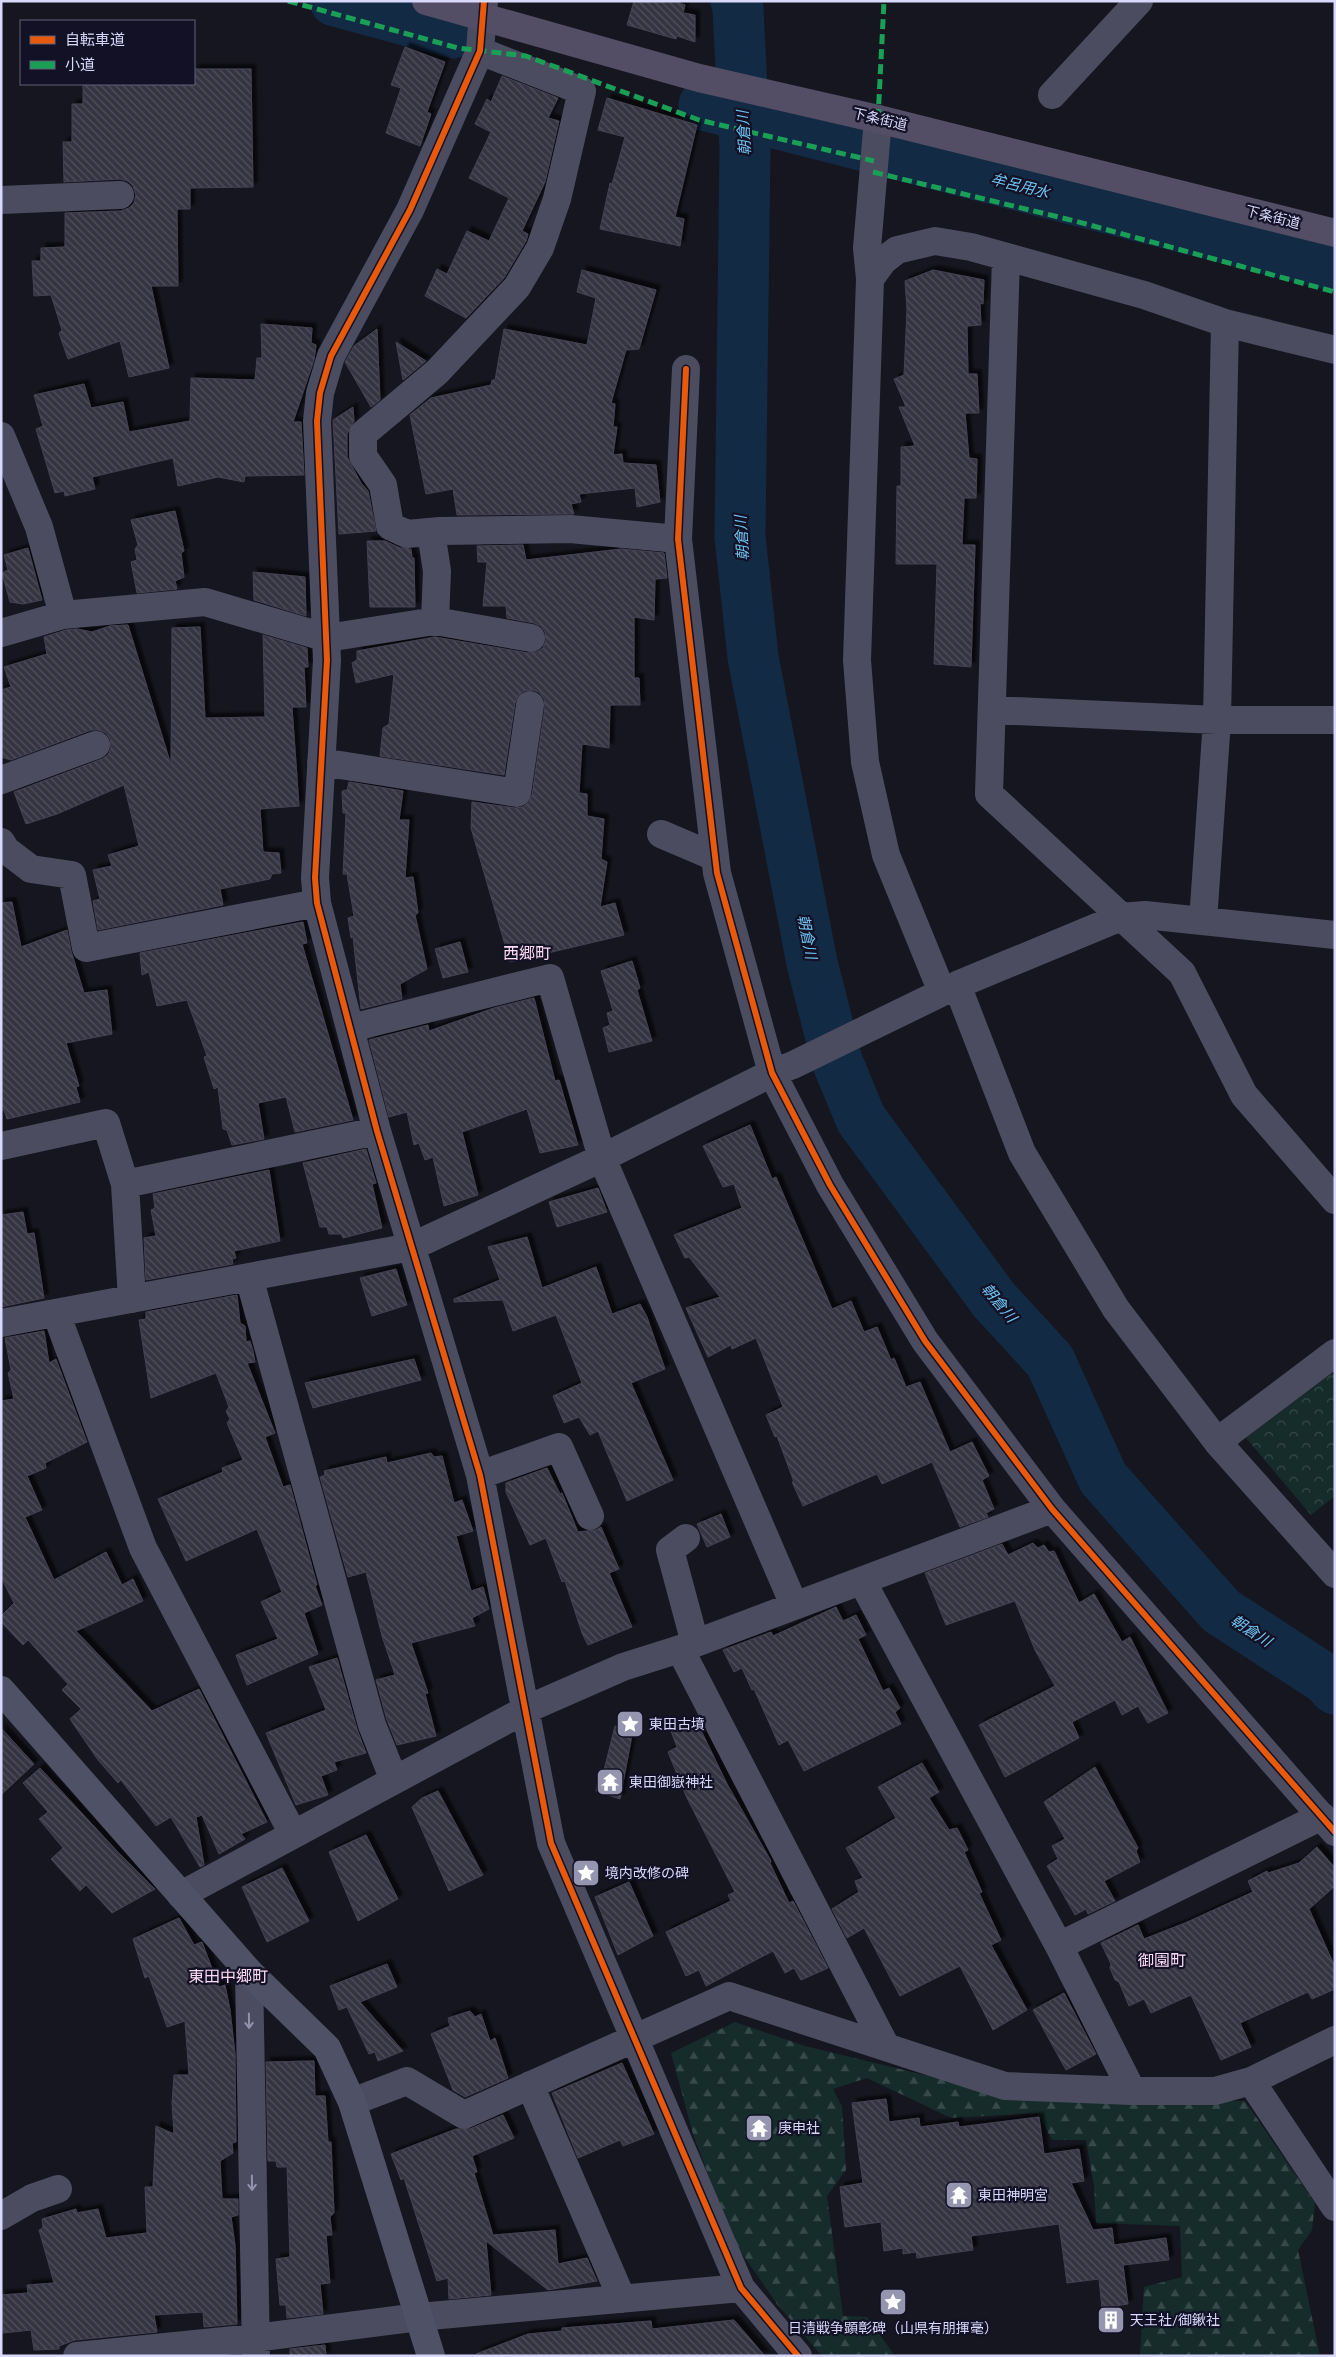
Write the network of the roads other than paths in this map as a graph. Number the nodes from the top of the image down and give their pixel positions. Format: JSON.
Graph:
{"nodes":[{"id":1,"x":426,"y":1,"type":"edge"},
{"id":2,"x":1139,"y":1,"type":"edge"},
{"id":3,"x":483,"y":9,"type":"edge"},
{"id":4,"x":480,"y":50,"type":"junction"},
{"id":5,"x":1052,"y":95,"type":"dead end"},
{"id":6,"x":878,"y":120,"type":"junction"},
{"id":7,"x":120,"y":195,"type":"dead end"},
{"id":8,"x":1,"y":200,"type":"edge"},
{"id":9,"x":1335,"y":233,"type":"edge"},
{"id":10,"x":1006,"y":258,"type":"junction"},
{"id":11,"x":870,"y":279,"type":"junction"},
{"id":12,"x":1225,"y":323,"type":"junction"},
{"id":13,"x":1335,"y":350,"type":"edge"},
{"id":14,"x":686,"y":370,"type":"dead end"},
{"id":15,"x":1,"y":436,"type":"edge"},
{"id":16,"x":431,"y":532,"type":"junction"},
{"id":17,"x":678,"y":539,"type":"junction"},
{"id":18,"x":63,"y":615,"type":"junction"},
{"id":19,"x":435,"y":621,"type":"junction"},
{"id":20,"x":1,"y":633,"type":"edge"},
{"id":21,"x":327,"y":638,"type":"junction"},
{"id":22,"x":531,"y":638,"type":"dead end"},
{"id":23,"x":530,"y":705,"type":"dead end"},
{"id":24,"x":992,"y":710,"type":"junction"},
{"id":25,"x":1217,"y":720,"type":"junction"},
{"id":26,"x":1335,"y":720,"type":"edge"},
{"id":27,"x":96,"y":745,"type":"dead end"},
{"id":28,"x":321,"y":762,"type":"junction"},
{"id":29,"x":1,"y":780,"type":"edge"},
{"id":30,"x":661,"y":834,"type":"dead end"},
{"id":31,"x":1,"y":842,"type":"edge"},
{"id":32,"x":715,"y":857,"type":"junction"},
{"id":33,"x":317,"y":903,"type":"junction"},
{"id":34,"x":1121,"y":917,"type":"junction"},
{"id":35,"x":1203,"y":921,"type":"junction"},
{"id":36,"x":1335,"y":935,"type":"edge"},
{"id":37,"x":942,"y":992,"type":"junction"},
{"id":38,"x":351,"y":1028,"type":"junction"},
{"id":39,"x":783,"y":1069,"type":"junction"},
{"id":40,"x":377,"y":1131,"type":"junction"},
{"id":41,"x":1,"y":1146,"type":"edge"},
{"id":42,"x":602,"y":1158,"type":"junction"},
{"id":43,"x":124,"y":1184,"type":"junction"},
{"id":44,"x":1335,"y":1200,"type":"edge"},
{"id":45,"x":411,"y":1247,"type":"junction"},
{"id":46,"x":249,"y":1277,"type":"junction"},
{"id":47,"x":132,"y":1299,"type":"junction"},
{"id":48,"x":56,"y":1313,"type":"junction"},
{"id":49,"x":1,"y":1323,"type":"edge"},
{"id":50,"x":1335,"y":1353,"type":"edge"},
{"id":51,"x":1220,"y":1444,"type":"junction"},
{"id":52,"x":480,"y":1475,"type":"junction"},
{"id":53,"x":1052,"y":1509,"type":"junction"},
{"id":54,"x":590,"y":1516,"type":"dead end"},
{"id":55,"x":686,"y":1538,"type":"dead end"},
{"id":56,"x":1335,"y":1574,"type":"edge"},
{"id":57,"x":862,"y":1581,"type":"junction"},
{"id":58,"x":794,"y":1605,"type":"junction"},
{"id":59,"x":687,"y":1646,"type":"junction"},
{"id":60,"x":1,"y":1690,"type":"edge"},
{"id":61,"x":526,"y":1710,"type":"junction"},
{"id":62,"x":11,"y":1713,"type":"edge"},
{"id":63,"x":394,"y":1780,"type":"junction"},
{"id":64,"x":1328,"y":1824,"type":"edge"},
{"id":65,"x":294,"y":1834,"type":"junction"},
{"id":66,"x":181,"y":1895,"type":"junction"},
{"id":67,"x":1059,"y":1946,"type":"junction"},
{"id":68,"x":249,"y":1972,"type":"junction"},
{"id":69,"x":634,"y":2039,"type":"junction"},
{"id":70,"x":1335,"y":2040,"type":"edge"},
{"id":71,"x":885,"y":2045,"type":"junction"},
{"id":72,"x":1251,"y":2080,"type":"junction"},
{"id":73,"x":530,"y":2085,"type":"junction"},
{"id":74,"x":1132,"y":2091,"type":"junction"},
{"id":75,"x":352,"y":2102,"type":"junction"},
{"id":76,"x":58,"y":2189,"type":"dead end"},
{"id":77,"x":1335,"y":2207,"type":"edge"},
{"id":78,"x":1,"y":2216,"type":"edge"},
{"id":79,"x":741,"y":2288,"type":"junction"},
{"id":80,"x":622,"y":2299,"type":"junction"},
{"id":81,"x":420,"y":2317,"type":"junction"},
{"id":82,"x":255,"y":2347,"type":"edge"},
{"id":83,"x":77,"y":2356,"type":"edge"},
{"id":84,"x":431,"y":2356,"type":"edge"},
{"id":85,"x":798,"y":2356,"type":"edge"}],
"edges":[{"from":1,"to":3,"type":"main road","name":"下条街道"},
{"from":2,"to":5,"type":"street"},
{"from":3,"to":4,"type":"street"},
{"from":3,"to":6,"type":"main road","name":"下条街道"},
{"from":4,"to":16,"type":"street"},
{"from":4,"to":21,"type":"street"},
{"from":6,"to":9,"type":"main road","name":"下条街道"},
{"from":6,"to":11,"type":"street"},
{"from":7,"to":8,"type":"street"},
{"from":10,"to":11,"type":"street"},
{"from":10,"to":12,"type":"street"},
{"from":10,"to":24,"type":"street"},
{"from":11,"to":37,"type":"street"},
{"from":12,"to":13,"type":"street"},
{"from":12,"to":25,"type":"street"},
{"from":14,"to":17,"type":"street"},
{"from":15,"to":18,"type":"street"},
{"from":16,"to":17,"type":"street"},
{"from":16,"to":19,"type":"street"},
{"from":17,"to":32,"type":"street"},
{"from":18,"to":20,"type":"street"},
{"from":18,"to":21,"type":"street"},
{"from":19,"to":21,"type":"street"},
{"from":19,"to":22,"type":"street"},
{"from":21,"to":28,"type":"street"},
{"from":23,"to":28,"type":"street"},
{"from":24,"to":25,"type":"street"},
{"from":24,"to":34,"type":"street"},
{"from":25,"to":26,"type":"street"},
{"from":25,"to":35,"type":"street"},
{"from":27,"to":29,"type":"street"},
{"from":28,"to":33,"type":"street"},
{"from":30,"to":32,"type":"street"},
{"from":31,"to":33,"type":"street"},
{"from":32,"to":39,"type":"street"},
{"from":33,"to":38,"type":"street"},
{"from":34,"to":35,"type":"street"},
{"from":34,"to":37,"type":"street"},
{"from":34,"to":44,"type":"street"},
{"from":35,"to":36,"type":"street"},
{"from":37,"to":39,"type":"street"},
{"from":37,"to":51,"type":"street"},
{"from":38,"to":40,"type":"street"},
{"from":38,"to":42,"type":"street"},
{"from":39,"to":42,"type":"street"},
{"from":39,"to":53,"type":"street"},
{"from":40,"to":43,"type":"street"},
{"from":40,"to":45,"type":"street"},
{"from":41,"to":43,"type":"street"},
{"from":42,"to":45,"type":"street"},
{"from":42,"to":58,"type":"street"},
{"from":43,"to":47,"type":"street"},
{"from":45,"to":46,"type":"street"},
{"from":45,"to":52,"type":"street"},
{"from":46,"to":47,"type":"street"},
{"from":46,"to":63,"type":"street"},
{"from":47,"to":48,"type":"street"},
{"from":48,"to":49,"type":"street"},
{"from":48,"to":65,"type":"street"},
{"from":50,"to":51,"type":"street"},
{"from":51,"to":56,"type":"street"},
{"from":52,"to":54,"type":"street"},
{"from":52,"to":61,"type":"street"},
{"from":53,"to":57,"type":"street"},
{"from":53,"to":64,"type":"street"},
{"from":55,"to":59,"type":"street"},
{"from":57,"to":58,"type":"street"},
{"from":57,"to":67,"type":"street"},
{"from":58,"to":59,"type":"street"},
{"from":59,"to":61,"type":"street"},
{"from":59,"to":71,"type":"street"},
{"from":60,"to":62,"type":"street"},
{"from":61,"to":63,"type":"street"},
{"from":61,"to":69,"type":"street"},
{"from":62,"to":66,"type":"street"},
{"from":63,"to":65,"type":"street"},
{"from":64,"to":67,"type":"street"},
{"from":65,"to":66,"type":"street"},
{"from":66,"to":68,"type":"street"},
{"from":67,"to":74,"type":"street"},
{"from":68,"to":75,"type":"street"},
{"from":68,"to":82,"type":"street","one_way":true},
{"from":69,"to":71,"type":"street"},
{"from":69,"to":73,"type":"street"},
{"from":69,"to":79,"type":"street"},
{"from":70,"to":72,"type":"street"},
{"from":71,"to":74,"type":"street"},
{"from":72,"to":74,"type":"street"},
{"from":72,"to":77,"type":"street"},
{"from":73,"to":75,"type":"street"},
{"from":73,"to":80,"type":"street"},
{"from":75,"to":81,"type":"street"},
{"from":76,"to":78,"type":"street"},
{"from":79,"to":80,"type":"street"},
{"from":79,"to":85,"type":"street"},
{"from":80,"to":81,"type":"street"},
{"from":81,"to":82,"type":"street"},
{"from":81,"to":84,"type":"street"},
{"from":82,"to":83,"type":"street"}]}
